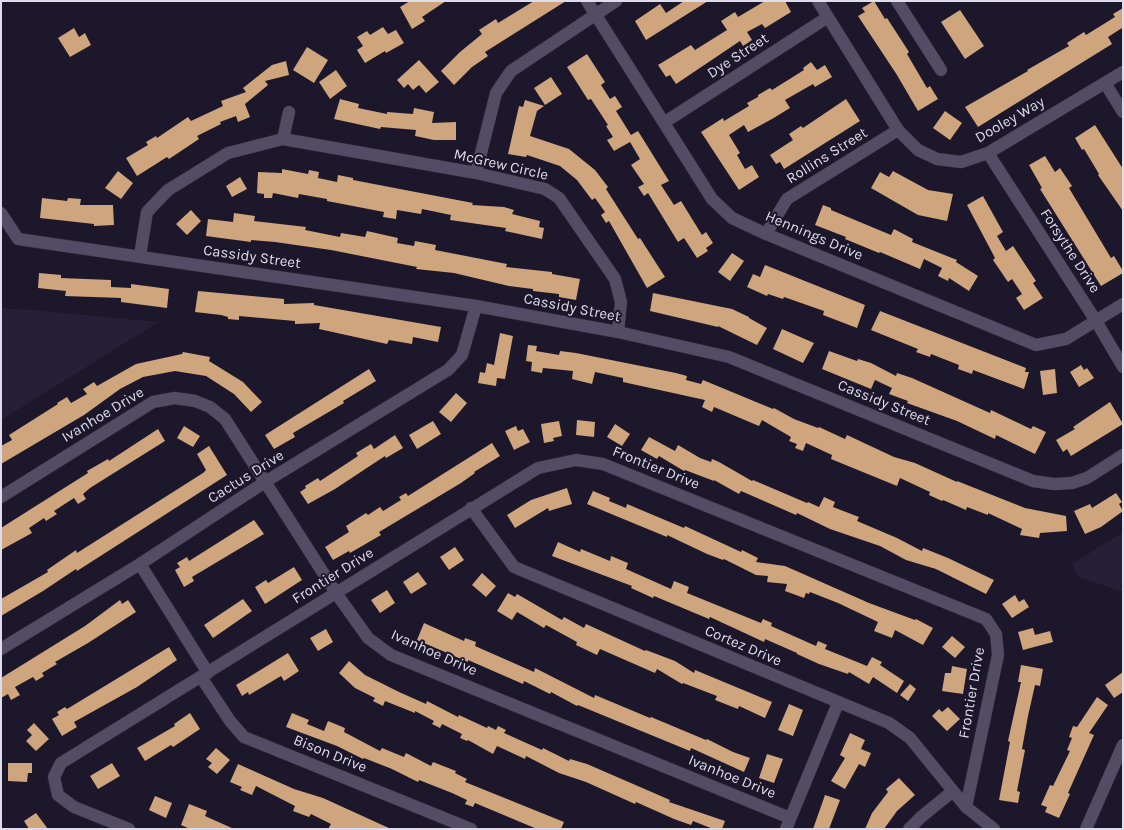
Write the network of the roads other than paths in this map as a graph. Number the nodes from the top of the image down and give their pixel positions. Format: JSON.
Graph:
{"nodes":[{"id":1,"x":587,"y":1,"type":"edge"},
{"id":2,"x":616,"y":1,"type":"edge"},
{"id":3,"x":818,"y":1,"type":"edge"},
{"id":4,"x":897,"y":1,"type":"edge"},
{"id":5,"x":595,"y":14,"type":"junction"},
{"id":6,"x":828,"y":17,"type":"junction"},
{"id":7,"x":941,"y":70,"type":"dead end"},
{"id":8,"x":1123,"y":72,"type":"edge"},
{"id":9,"x":1105,"y":83,"type":"junction"},
{"id":10,"x":289,"y":112,"type":"dead end"},
{"id":11,"x":1123,"y":112,"type":"edge"},
{"id":12,"x":665,"y":122,"type":"junction"},
{"id":13,"x":898,"y":130,"type":"junction"},
{"id":14,"x":283,"y":139,"type":"junction"},
{"id":15,"x":988,"y":154,"type":"junction"},
{"id":16,"x":476,"y":173,"type":"junction"},
{"id":17,"x":1,"y":213,"type":"edge"},
{"id":18,"x":766,"y":234,"type":"junction"},
{"id":19,"x":140,"y":256,"type":"junction"},
{"id":20,"x":1123,"y":304,"type":"edge"},
{"id":21,"x":476,"y":306,"type":"junction"},
{"id":22,"x":1096,"y":322,"type":"junction"},
{"id":23,"x":618,"y":332,"type":"junction"},
{"id":24,"x":1123,"y":368,"type":"edge"},
{"id":25,"x":1123,"y":455,"type":"edge"},
{"id":26,"x":265,"y":482,"type":"junction"},
{"id":27,"x":1,"y":497,"type":"edge"},
{"id":28,"x":471,"y":508,"type":"junction"},
{"id":29,"x":140,"y":564,"type":"junction"},
{"id":30,"x":336,"y":593,"type":"junction"},
{"id":31,"x":1,"y":649,"type":"edge"},
{"id":32,"x":204,"y":675,"type":"junction"},
{"id":33,"x":838,"y":703,"type":"junction"},
{"id":34,"x":1123,"y":745,"type":"edge"},
{"id":35,"x":953,"y":792,"type":"junction"},
{"id":36,"x":966,"y":808,"type":"junction"},
{"id":37,"x":788,"y":824,"type":"edge"},
{"id":38,"x":129,"y":829,"type":"edge"},
{"id":39,"x":471,"y":829,"type":"edge"},
{"id":40,"x":910,"y":829,"type":"edge"},
{"id":41,"x":994,"y":829,"type":"edge"},
{"id":42,"x":1086,"y":829,"type":"edge"}],
"edges":[{"from":1,"to":5,"type":"street","name":"Hennings Drive"},
{"from":2,"to":5,"type":"street"},
{"from":3,"to":6,"type":"street","name":"Dooley Way"},
{"from":4,"to":7,"type":"street"},
{"from":5,"to":12,"type":"street","name":"Hennings Drive"},
{"from":5,"to":16,"type":"street"},
{"from":6,"to":12,"type":"street","name":"Dye Street"},
{"from":6,"to":13,"type":"street","name":"Dooley Way"},
{"from":8,"to":9,"type":"street","name":"Dooley Way"},
{"from":9,"to":11,"type":"street"},
{"from":9,"to":15,"type":"street","name":"Dooley Way"},
{"from":10,"to":14,"type":"street"},
{"from":12,"to":18,"type":"street","name":"Hennings Drive"},
{"from":13,"to":15,"type":"street","name":"Dooley Way"},
{"from":13,"to":18,"type":"street","name":"Rollins Street"},
{"from":14,"to":16,"type":"street","name":"McGrew Circle"},
{"from":14,"to":19,"type":"street","name":"McGrew Circle"},
{"from":15,"to":22,"type":"street","name":"Forsythe Drive"},
{"from":16,"to":23,"type":"street","name":"McGrew Circle"},
{"from":17,"to":19,"type":"street","name":"Cassidy Street"},
{"from":18,"to":22,"type":"street","name":"Hennings Drive"},
{"from":19,"to":21,"type":"street","name":"Cassidy Street"},
{"from":20,"to":22,"type":"street","name":"Hennings Drive"},
{"from":21,"to":23,"type":"street","name":"Cassidy Street"},
{"from":21,"to":26,"type":"street","name":"Cactus Drive"},
{"from":22,"to":24,"type":"street","name":"Forsythe Drive"},
{"from":23,"to":25,"type":"street","name":"Cassidy Street"},
{"from":26,"to":27,"type":"street","name":"Ivanhoe Drive"},
{"from":26,"to":29,"type":"street","name":"Cactus Drive"},
{"from":26,"to":30,"type":"street","name":"Ivanhoe Drive"},
{"from":28,"to":30,"type":"street","name":"Frontier Drive"},
{"from":28,"to":33,"type":"street","name":"Cortez Drive"},
{"from":28,"to":36,"type":"street","name":"Frontier Drive"},
{"from":29,"to":31,"type":"street","name":"Cactus Drive"},
{"from":29,"to":32,"type":"street","name":"Bison Drive"},
{"from":30,"to":32,"type":"street","name":"Frontier Drive"},
{"from":30,"to":37,"type":"street","name":"Ivanhoe Drive"},
{"from":32,"to":38,"type":"street","name":"Frontier Drive"},
{"from":32,"to":39,"type":"street","name":"Bison Drive"},
{"from":33,"to":35,"type":"street","name":"Cortez Drive"},
{"from":33,"to":37,"type":"street"},
{"from":34,"to":42,"type":"street"},
{"from":35,"to":36,"type":"street","name":"Cortez Drive"},
{"from":35,"to":40,"type":"street"},
{"from":36,"to":41,"type":"street","name":"Cortez Drive"}]}
